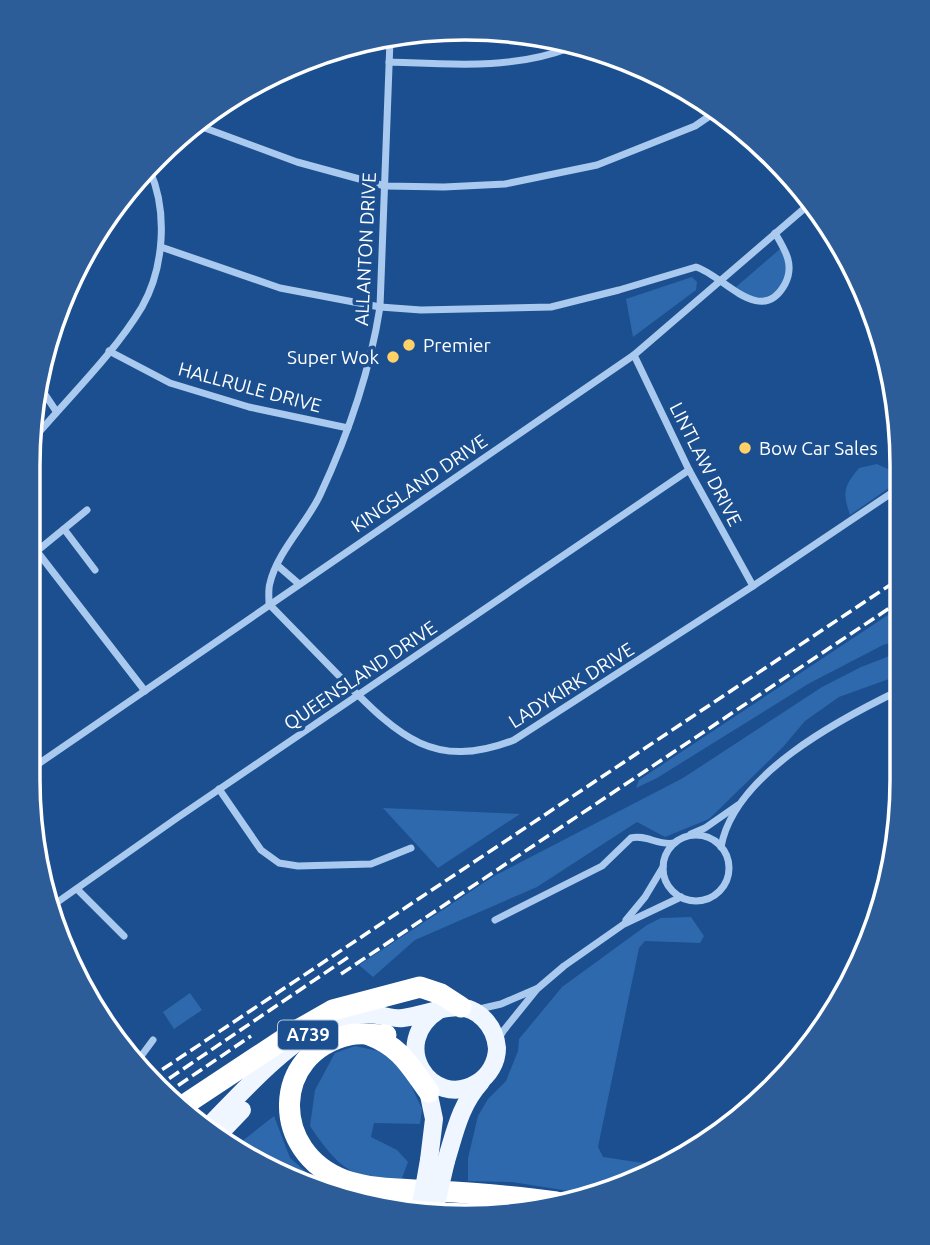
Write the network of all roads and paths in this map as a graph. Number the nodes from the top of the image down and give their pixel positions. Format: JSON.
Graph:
{"nodes":[{"id":1,"x":390,"y":47,"type":"edge"},
{"id":2,"x":557,"y":50,"type":"edge"},
{"id":3,"x":389,"y":62,"type":"junction"},
{"id":4,"x":708,"y":117,"type":"edge"},
{"id":5,"x":206,"y":128,"type":"edge"},
{"id":6,"x":152,"y":179,"type":"edge"},
{"id":7,"x":385,"y":186,"type":"junction"},
{"id":8,"x":804,"y":209,"type":"edge"},
{"id":9,"x":775,"y":233,"type":"junction"},
{"id":10,"x":161,"y":247,"type":"junction"},
{"id":11,"x":722,"y":281,"type":"junction"},
{"id":12,"x":380,"y":307,"type":"junction"},
{"id":13,"x":109,"y":351,"type":"junction"},
{"id":14,"x":634,"y":355,"type":"junction"},
{"id":15,"x":46,"y":395,"type":"edge"},
{"id":16,"x":57,"y":411,"type":"junction"},
{"id":17,"x":348,"y":428,"type":"junction"},
{"id":18,"x":42,"y":429,"type":"edge"},
{"id":19,"x":689,"y":470,"type":"junction"},
{"id":20,"x":890,"y":494,"type":"edge"},
{"id":21,"x":87,"y":510,"type":"dead end"},
{"id":22,"x":64,"y":529,"type":"junction"},
{"id":23,"x":40,"y":549,"type":"edge"},
{"id":24,"x":40,"y":555,"type":"edge"},
{"id":25,"x":277,"y":565,"type":"junction"},
{"id":26,"x":95,"y":570,"type":"dead end"},
{"id":27,"x":299,"y":584,"type":"junction"},
{"id":28,"x":753,"y":586,"type":"junction"},
{"id":29,"x":269,"y":604,"type":"junction"},
{"id":30,"x":145,"y":691,"type":"junction"},
{"id":31,"x":359,"y":695,"type":"junction"},
{"id":32,"x":890,"y":696,"type":"edge"},
{"id":33,"x":40,"y":763,"type":"edge"},
{"id":34,"x":219,"y":789,"type":"junction"},
{"id":35,"x":741,"y":803,"type":"junction"},
{"id":36,"x":682,"y":838,"type":"junction"},
{"id":37,"x":654,"y":842,"type":"junction"},
{"id":38,"x":675,"y":843,"type":"junction"},
{"id":39,"x":721,"y":847,"type":"junction"},
{"id":40,"x":411,"y":848,"type":"dead end"},
{"id":41,"x":665,"y":857,"type":"junction"},
{"id":42,"x":663,"y":867,"type":"junction"},
{"id":43,"x":77,"y":889,"type":"junction"},
{"id":44,"x":681,"y":897,"type":"junction"},
{"id":45,"x":58,"y":902,"type":"edge"},
{"id":46,"x":495,"y":920,"type":"dead end"},
{"id":47,"x":624,"y":924,"type":"junction"},
{"id":48,"x":124,"y":936,"type":"dead end"},
{"id":49,"x":537,"y":989,"type":"junction"},
{"id":50,"x":467,"y":1009,"type":"junction"},
{"id":51,"x":439,"y":1010,"type":"junction"},
{"id":52,"x":378,"y":1035,"type":"junction"},
{"id":53,"x":153,"y":1040,"type":"dead end"},
{"id":54,"x":497,"y":1044,"type":"junction"},
{"id":55,"x":142,"y":1055,"type":"edge"},
{"id":56,"x":424,"y":1076,"type":"junction"},
{"id":57,"x":486,"y":1076,"type":"junction"},
{"id":58,"x":188,"y":1102,"type":"edge"},
{"id":59,"x":213,"y":1122,"type":"edge"},
{"id":60,"x":224,"y":1129,"type":"edge"},
{"id":61,"x":438,"y":1160,"type":"junction"},
{"id":62,"x":533,"y":1199,"type":"edge"},
{"id":63,"x":423,"y":1202,"type":"edge"},
{"id":64,"x":435,"y":1204,"type":"edge"}],
"edges":[{"from":1,"to":3,"type":"street","name":"ALLANTON DRIVE"},
{"from":2,"to":3,"type":"street"},
{"from":3,"to":7,"type":"street","name":"ALLANTON DRIVE"},
{"from":4,"to":7,"type":"street"},
{"from":5,"to":7,"type":"street"},
{"from":6,"to":10,"type":"street"},
{"from":7,"to":12,"type":"street","name":"ALLANTON DRIVE"},
{"from":8,"to":9,"type":"street","name":"KINGSLAND DRIVE"},
{"from":9,"to":11,"type":"street","name":"KINGSLAND DRIVE"},
{"from":9,"to":11,"type":"street"},
{"from":10,"to":12,"type":"street"},
{"from":10,"to":13,"type":"street"},
{"from":11,"to":12,"type":"street"},
{"from":11,"to":14,"type":"street","name":"KINGSLAND DRIVE"},
{"from":12,"to":17,"type":"street","name":"ALLANTON DRIVE"},
{"from":13,"to":16,"type":"street"},
{"from":13,"to":17,"type":"street","name":"HALLRULE DRIVE"},
{"from":14,"to":19,"type":"street","name":"LINTLAW DRIVE"},
{"from":14,"to":27,"type":"street","name":"KINGSLAND DRIVE"},
{"from":15,"to":16,"type":"street"},
{"from":16,"to":18,"type":"street"},
{"from":17,"to":25,"type":"street","name":"ALLANTON DRIVE"},
{"from":19,"to":28,"type":"street","name":"LINTLAW DRIVE"},
{"from":19,"to":31,"type":"street","name":"QUEENSLAND DRIVE"},
{"from":20,"to":28,"type":"street","name":"LADYKIRK DRIVE"},
{"from":21,"to":22,"type":"street"},
{"from":22,"to":23,"type":"street"},
{"from":22,"to":26,"type":"street"},
{"from":24,"to":30,"type":"street"},
{"from":25,"to":27,"type":"street"},
{"from":25,"to":29,"type":"street","name":"ALLANTON DRIVE"},
{"from":27,"to":29,"type":"street","name":"KINGSLAND DRIVE"},
{"from":28,"to":31,"type":"street","name":"LADYKIRK DRIVE"},
{"from":29,"to":30,"type":"street","name":"KINGSLAND DRIVE"},
{"from":29,"to":31,"type":"street","name":"LADYKIRK DRIVE"},
{"from":30,"to":33,"type":"street","name":"KINGSLAND DRIVE"},
{"from":31,"to":34,"type":"street","name":"QUEENSLAND DRIVE"},
{"from":32,"to":35,"type":"street"},
{"from":34,"to":40,"type":"street"},
{"from":34,"to":43,"type":"street","name":"QUEENSLAND DRIVE"},
{"from":35,"to":36,"type":"street"},
{"from":35,"to":39,"type":"street"},
{"from":36,"to":38,"type":"street"},
{"from":36,"to":39,"type":"street"},
{"from":37,"to":38,"type":"street"},
{"from":37,"to":41,"type":"street"},
{"from":37,"to":46,"type":"street"},
{"from":38,"to":41,"type":"street"},
{"from":39,"to":44,"type":"street"},
{"from":41,"to":42,"type":"street"},
{"from":42,"to":44,"type":"street"},
{"from":42,"to":47,"type":"street"},
{"from":43,"to":45,"type":"street","name":"QUEENSLAND DRIVE"},
{"from":43,"to":48,"type":"street"},
{"from":44,"to":47,"type":"street"},
{"from":47,"to":49,"type":"street"},
{"from":49,"to":50,"type":"street"},
{"from":49,"to":54,"type":"street"},
{"from":50,"to":51,"type":"main road"},
{"from":50,"to":54,"type":"main road"},
{"from":50,"to":58,"type":"highway"},
{"from":51,"to":56,"type":"main road"},
{"from":51,"to":59,"type":"main road","number":"A739"},
{"from":52,"to":56,"type":"highway"},
{"from":52,"to":56,"type":"main road","number":"A739"},
{"from":52,"to":60,"type":"main road","number":"A739"},
{"from":52,"to":62,"type":"highway"},
{"from":53,"to":55,"type":"street"},
{"from":54,"to":57,"type":"main road"},
{"from":56,"to":57,"type":"main road"},
{"from":56,"to":61,"type":"main road"},
{"from":57,"to":61,"type":"main road"},
{"from":61,"to":63,"type":"main road","bridge":true},
{"from":61,"to":64,"type":"main road","bridge":true}]}
